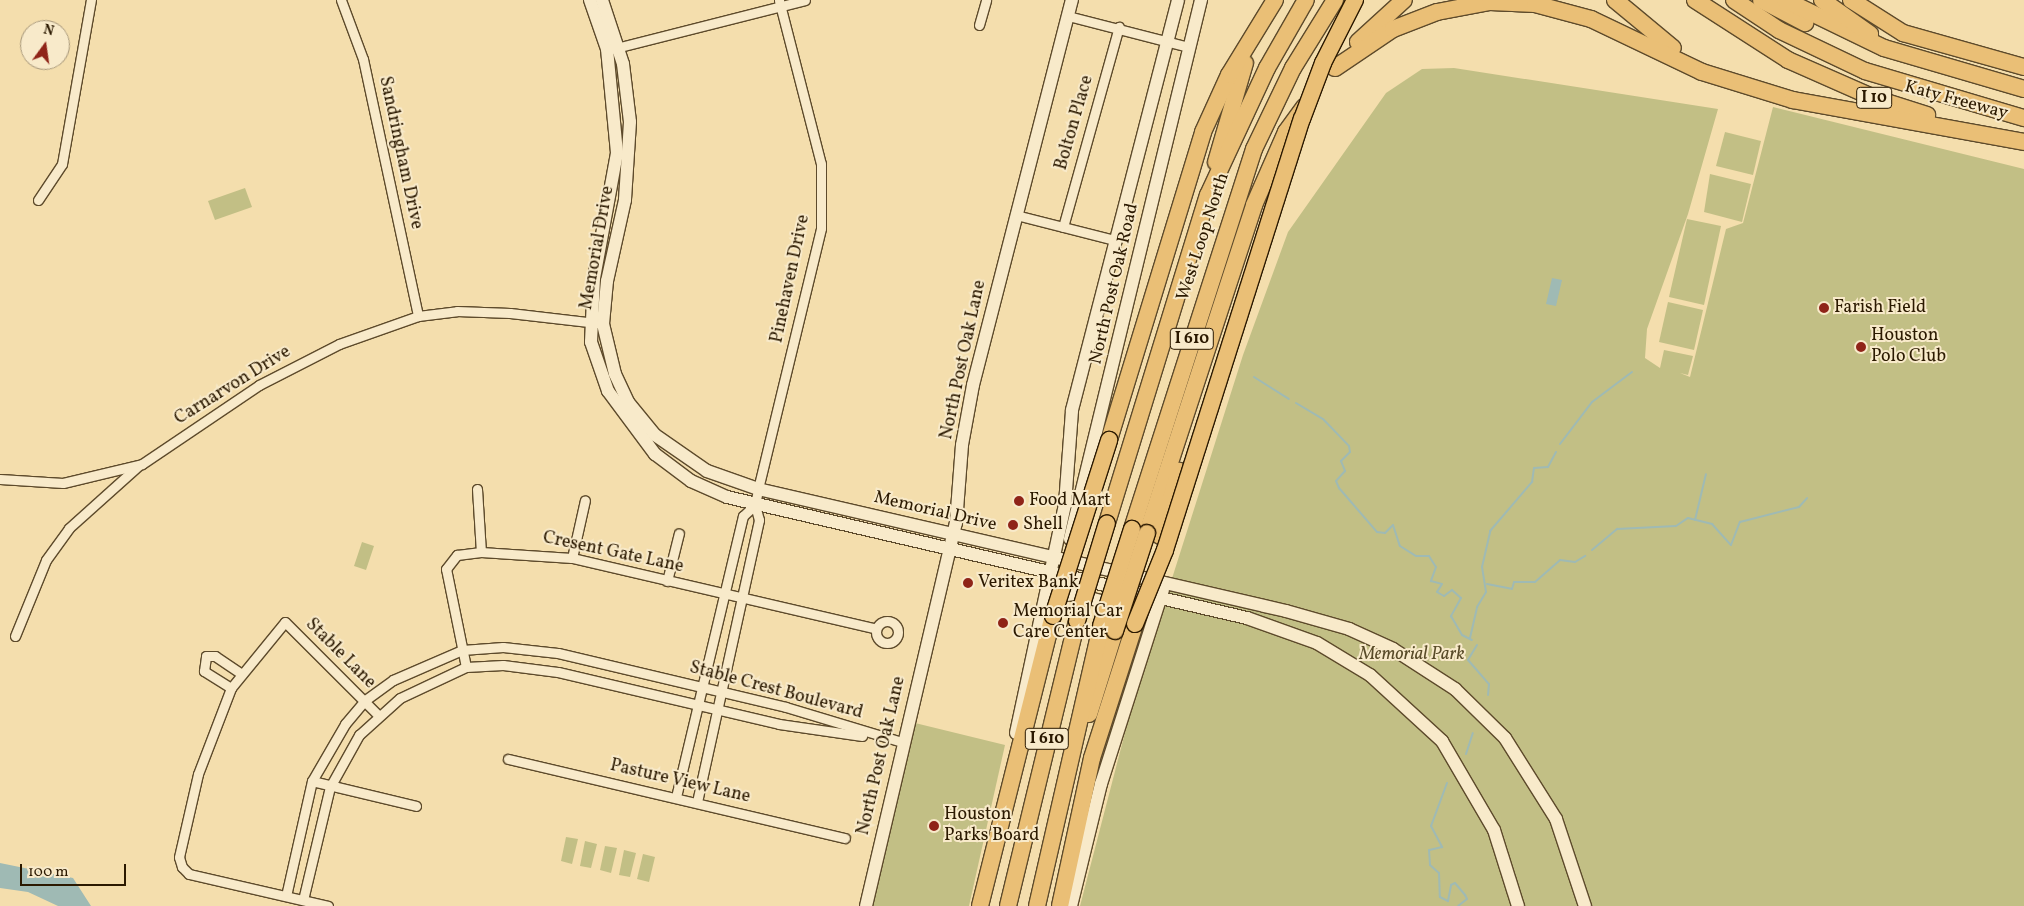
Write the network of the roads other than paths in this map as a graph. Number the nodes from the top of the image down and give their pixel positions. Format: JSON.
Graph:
{"nodes":[{"id":1,"x":91,"y":0,"type":"edge"},
{"id":2,"x":341,"y":0,"type":"edge"},
{"id":3,"x":590,"y":0,"type":"edge"},
{"id":4,"x":602,"y":0,"type":"edge"},
{"id":5,"x":805,"y":0,"type":"edge"},
{"id":6,"x":986,"y":0,"type":"edge"},
{"id":7,"x":1072,"y":0,"type":"edge"},
{"id":8,"x":1178,"y":0,"type":"edge"},
{"id":9,"x":1201,"y":0,"type":"edge"},
{"id":10,"x":1269,"y":0,"type":"edge"},
{"id":11,"x":1275,"y":0,"type":"edge"},
{"id":12,"x":1306,"y":0,"type":"edge"},
{"id":13,"x":1335,"y":0,"type":"edge"},
{"id":14,"x":1355,"y":0,"type":"edge"},
{"id":15,"x":1404,"y":0,"type":"edge"},
{"id":16,"x":1615,"y":0,"type":"edge"},
{"id":17,"x":1695,"y":0,"type":"edge"},
{"id":18,"x":1734,"y":0,"type":"edge"},
{"id":19,"x":1743,"y":0,"type":"edge"},
{"id":20,"x":1761,"y":0,"type":"edge"},
{"id":21,"x":1785,"y":0,"type":"edge"},
{"id":22,"x":1822,"y":0,"type":"edge"},
{"id":23,"x":1851,"y":0,"type":"edge"},
{"id":24,"x":780,"y":4,"type":"edge"},
{"id":25,"x":1068,"y":16,"type":"junction"},
{"id":26,"x":979,"y":25,"type":"dead end"},
{"id":27,"x":1119,"y":27,"type":"junction"},
{"id":28,"x":1167,"y":42,"type":"junction"},
{"id":29,"x":1189,"y":47,"type":"junction"},
{"id":30,"x":613,"y":49,"type":"junction"},
{"id":31,"x":1824,"y":49,"type":"junction"},
{"id":32,"x":1940,"y":67,"type":"junction"},
{"id":33,"x":2024,"y":67,"type":"edge"},
{"id":34,"x":1335,"y":68,"type":"junction"},
{"id":35,"x":1732,"y":81,"type":"junction"},
{"id":36,"x":2024,"y":89,"type":"edge"},
{"id":37,"x":2024,"y":110,"type":"edge"},
{"id":38,"x":2024,"y":118,"type":"edge"},
{"id":39,"x":1229,"y":137,"type":"junction"},
{"id":40,"x":2024,"y":141,"type":"edge"},
{"id":41,"x":38,"y":200,"type":"dead end"},
{"id":42,"x":1016,"y":215,"type":"junction"},
{"id":43,"x":1063,"y":227,"type":"junction"},
{"id":44,"x":1115,"y":240,"type":"junction"},
{"id":45,"x":418,"y":316,"type":"junction"},
{"id":46,"x":597,"y":323,"type":"junction"},
{"id":47,"x":142,"y":464,"type":"junction"},
{"id":48,"x":0,"y":479,"type":"edge"},
{"id":49,"x":477,"y":489,"type":"dead end"},
{"id":50,"x":758,"y":489,"type":"junction"},
{"id":51,"x":585,"y":500,"type":"dead end"},
{"id":52,"x":755,"y":505,"type":"junction"},
{"id":53,"x":870,"y":532,"type":"junction"},
{"id":54,"x":679,"y":533,"type":"dead end"},
{"id":55,"x":1146,"y":533,"type":"junction"},
{"id":56,"x":953,"y":534,"type":"junction"},
{"id":57,"x":949,"y":549,"type":"junction"},
{"id":58,"x":481,"y":552,"type":"junction"},
{"id":59,"x":572,"y":558,"type":"junction"},
{"id":60,"x":1059,"y":559,"type":"junction"},
{"id":61,"x":732,"y":560,"type":"junction"},
{"id":62,"x":749,"y":563,"type":"junction"},
{"id":63,"x":1055,"y":574,"type":"junction"},
{"id":64,"x":667,"y":581,"type":"junction"},
{"id":65,"x":1166,"y":583,"type":"junction"},
{"id":66,"x":723,"y":593,"type":"junction"},
{"id":67,"x":743,"y":598,"type":"junction"},
{"id":68,"x":1160,"y":598,"type":"junction"},
{"id":69,"x":1047,"y":612,"type":"junction"},
{"id":70,"x":876,"y":629,"type":"dead end"},
{"id":71,"x":1134,"y":629,"type":"junction"},
{"id":72,"x":15,"y":636,"type":"dead end"},
{"id":73,"x":1145,"y":644,"type":"junction"},
{"id":74,"x":462,"y":650,"type":"junction"},
{"id":75,"x":586,"y":661,"type":"junction"},
{"id":76,"x":466,"y":667,"type":"junction"},
{"id":77,"x":240,"y":673,"type":"junction"},
{"id":78,"x":582,"y":678,"type":"junction"},
{"id":79,"x":702,"y":687,"type":"junction"},
{"id":80,"x":231,"y":688,"type":"junction"},
{"id":81,"x":722,"y":692,"type":"junction"},
{"id":82,"x":364,"y":701,"type":"junction"},
{"id":83,"x":697,"y":705,"type":"junction"},
{"id":84,"x":718,"y":710,"type":"junction"},
{"id":85,"x":377,"y":714,"type":"junction"},
{"id":86,"x":902,"y":742,"type":"junction"},
{"id":87,"x":508,"y":758,"type":"dead end"},
{"id":88,"x":312,"y":781,"type":"junction"},
{"id":89,"x":330,"y":786,"type":"junction"},
{"id":90,"x":676,"y":796,"type":"junction"},
{"id":91,"x":697,"y":802,"type":"junction"},
{"id":92,"x":416,"y":806,"type":"dead end"},
{"id":93,"x":846,"y":838,"type":"dead end"},
{"id":94,"x":1019,"y":858,"type":"junction"},
{"id":95,"x":286,"y":896,"type":"junction"},
{"id":96,"x":303,"y":900,"type":"junction"},
{"id":97,"x":328,"y":906,"type":"edge"},
{"id":98,"x":866,"y":906,"type":"edge"},
{"id":99,"x":979,"y":906,"type":"edge"},
{"id":100,"x":999,"y":906,"type":"edge"},
{"id":101,"x":1008,"y":906,"type":"edge"},
{"id":102,"x":1038,"y":906,"type":"edge"},
{"id":103,"x":1060,"y":906,"type":"edge"},
{"id":104,"x":1071,"y":906,"type":"edge"},
{"id":105,"x":1518,"y":906,"type":"edge"},
{"id":106,"x":1586,"y":906,"type":"edge"}],
"edges":[{"from":1,"to":41,"type":"street"},
{"from":2,"to":45,"type":"street","name":"Sandringham Drive"},
{"from":3,"to":30,"type":"main road","name":"Memorial Drive"},
{"from":4,"to":30,"type":"main road","name":"Memorial Drive"},
{"from":5,"to":24,"type":"street"},
{"from":6,"to":26,"type":"street"},
{"from":7,"to":25,"type":"main road","name":"North Post Oak Lane"},
{"from":8,"to":28,"type":"main road","name":"North Post Oak Road"},
{"from":9,"to":29,"type":"main road","name":"North Post Oak Road"},
{"from":10,"to":39,"type":"highway"},
{"from":11,"to":69,"type":"highway","bridge":true},
{"from":12,"to":39,"type":"highway","name":"West Loop North","number":"I 610"},
{"from":13,"to":55,"type":"highway","name":"West Loop North","number":"I 610"},
{"from":14,"to":71,"type":"highway","bridge":true},
{"from":15,"to":34,"type":"highway"},
{"from":16,"to":35,"type":"highway"},
{"from":17,"to":40,"type":"highway","name":"Katy Freeway","number":"I 10"},
{"from":18,"to":31,"type":"highway"},
{"from":19,"to":31,"type":"highway"},
{"from":20,"to":32,"type":"highway"},
{"from":21,"to":32,"type":"highway","name":"Katy Freeway"},
{"from":22,"to":32,"type":"highway"},
{"from":23,"to":33,"type":"highway"},
{"from":24,"to":30,"type":"street"},
{"from":24,"to":50,"type":"street","name":"Pinehaven Drive"},
{"from":25,"to":27,"type":"street"},
{"from":25,"to":42,"type":"main road","name":"North Post Oak Lane"},
{"from":27,"to":28,"type":"street"},
{"from":27,"to":43,"type":"street","name":"Bolton Place"},
{"from":28,"to":29,"type":"street"},
{"from":28,"to":44,"type":"main road","name":"North Post Oak Road"},
{"from":29,"to":60,"type":"main road","name":"North Post Oak Road"},
{"from":30,"to":46,"type":"main road","name":"Memorial Drive"},
{"from":31,"to":37,"type":"highway"},
{"from":31,"to":38,"type":"highway"},
{"from":32,"to":36,"type":"highway","name":"Katy Freeway"},
{"from":34,"to":35,"type":"highway"},
{"from":34,"to":55,"type":"highway"},
{"from":35,"to":40,"type":"highway"},
{"from":39,"to":94,"type":"highway","name":"West Loop North","number":"I 610","bridge":true},
{"from":42,"to":43,"type":"street"},
{"from":42,"to":56,"type":"main road","name":"North Post Oak Lane"},
{"from":43,"to":44,"type":"street"},
{"from":44,"to":60,"type":"main road","name":"North Post Oak Road"},
{"from":45,"to":46,"type":"street","name":"Carnarvon Drive"},
{"from":45,"to":47,"type":"street","name":"Carnarvon Drive"},
{"from":46,"to":50,"type":"main road","name":"Memorial Drive"},
{"from":46,"to":52,"type":"main road","name":"Memorial Drive"},
{"from":47,"to":48,"type":"street","name":"Carnarvon Drive"},
{"from":47,"to":72,"type":"street"},
{"from":49,"to":58,"type":"street"},
{"from":50,"to":52,"type":"street","name":"Pinehaven Drive"},
{"from":50,"to":56,"type":"main road","name":"Memorial Drive"},
{"from":51,"to":59,"type":"street"},
{"from":52,"to":53,"type":"main road","name":"Memorial Drive"},
{"from":52,"to":61,"type":"street"},
{"from":52,"to":62,"type":"street"},
{"from":53,"to":56,"type":"main road"},
{"from":53,"to":57,"type":"main road","name":"Memorial Drive"},
{"from":54,"to":64,"type":"street"},
{"from":55,"to":71,"type":"highway","bridge":true},
{"from":55,"to":102,"type":"highway","bridge":true},
{"from":56,"to":57,"type":"main road","name":"North Post Oak Lane"},
{"from":56,"to":60,"type":"main road","name":"Memorial Drive"},
{"from":57,"to":63,"type":"main road","name":"Memorial Drive"},
{"from":57,"to":86,"type":"main road","name":"North Post Oak Lane"},
{"from":58,"to":59,"type":"street","name":"Cresent Gate Lane"},
{"from":58,"to":74,"type":"street","name":"Cresent Gate Lane"},
{"from":59,"to":64,"type":"street","name":"Cresent Gate Lane"},
{"from":60,"to":63,"type":"main road","name":"North Post Oak Road"},
{"from":60,"to":65,"type":"main road","name":"Memorial Drive"},
{"from":61,"to":62,"type":"street"},
{"from":61,"to":66,"type":"street"},
{"from":62,"to":67,"type":"street"},
{"from":63,"to":68,"type":"main road","name":"Memorial Drive"},
{"from":63,"to":69,"type":"main road","name":"North Post Oak Road"},
{"from":64,"to":66,"type":"street","name":"Cresent Gate Lane"},
{"from":65,"to":68,"type":"main road"},
{"from":65,"to":106,"type":"main road","name":"Memorial Drive"},
{"from":66,"to":67,"type":"street","name":"Cresent Gate Lane"},
{"from":66,"to":79,"type":"street"},
{"from":67,"to":70,"type":"street","name":"Cresent Gate Lane"},
{"from":67,"to":81,"type":"street"},
{"from":68,"to":73,"type":"main road"},
{"from":68,"to":105,"type":"main road","name":"Memorial Drive"},
{"from":69,"to":73,"type":"main road"},
{"from":69,"to":99,"type":"highway"},
{"from":71,"to":103,"type":"highway"},
{"from":73,"to":104,"type":"main road"},
{"from":74,"to":75,"type":"street","name":"Stable Crest Boulevard"},
{"from":74,"to":76,"type":"street","name":"Cresent Gate Lane"},
{"from":74,"to":82,"type":"street","name":"Stable Crest Boulevard"},
{"from":75,"to":78,"type":"street"},
{"from":75,"to":79,"type":"street","name":"Stable Crest Boulevard"},
{"from":76,"to":78,"type":"street","name":"Stable Crest Boulevard"},
{"from":76,"to":85,"type":"street","name":"Stable Crest Boulevard"},
{"from":77,"to":80,"type":"street","name":"Stable Lane"},
{"from":77,"to":80,"type":"street"},
{"from":77,"to":82,"type":"street","name":"Stable Lane"},
{"from":78,"to":83,"type":"street","name":"Stable Crest Boulevard"},
{"from":79,"to":81,"type":"street","name":"Stable Crest Boulevard"},
{"from":79,"to":83,"type":"street"},
{"from":80,"to":95,"type":"street","name":"Stable Lane"},
{"from":81,"to":84,"type":"street"},
{"from":81,"to":86,"type":"street","name":"Stable Crest Boulevard"},
{"from":82,"to":85,"type":"street","name":"Stable Lane"},
{"from":82,"to":88,"type":"street","name":"Stable Crest Boulevard"},
{"from":83,"to":84,"type":"street","name":"Stable Crest Boulevard"},
{"from":83,"to":90,"type":"street"},
{"from":84,"to":86,"type":"street","name":"Stable Crest Boulevard"},
{"from":84,"to":91,"type":"street"},
{"from":85,"to":89,"type":"street","name":"Stable Crest Boulevard"},
{"from":86,"to":98,"type":"main road","name":"North Post Oak Lane"},
{"from":87,"to":90,"type":"street","name":"Pasture View Lane"},
{"from":88,"to":89,"type":"street"},
{"from":88,"to":95,"type":"street","name":"Stable Crest Boulevard"},
{"from":89,"to":92,"type":"street"},
{"from":89,"to":96,"type":"street","name":"Stable Crest Boulevard"},
{"from":90,"to":91,"type":"street","name":"Pasture View Lane"},
{"from":91,"to":93,"type":"street","name":"Pasture View Lane"},
{"from":94,"to":100,"type":"highway"},
{"from":94,"to":101,"type":"highway","name":"West Loop North","number":"I 610"},
{"from":95,"to":96,"type":"street"},
{"from":96,"to":97,"type":"street"}]}
